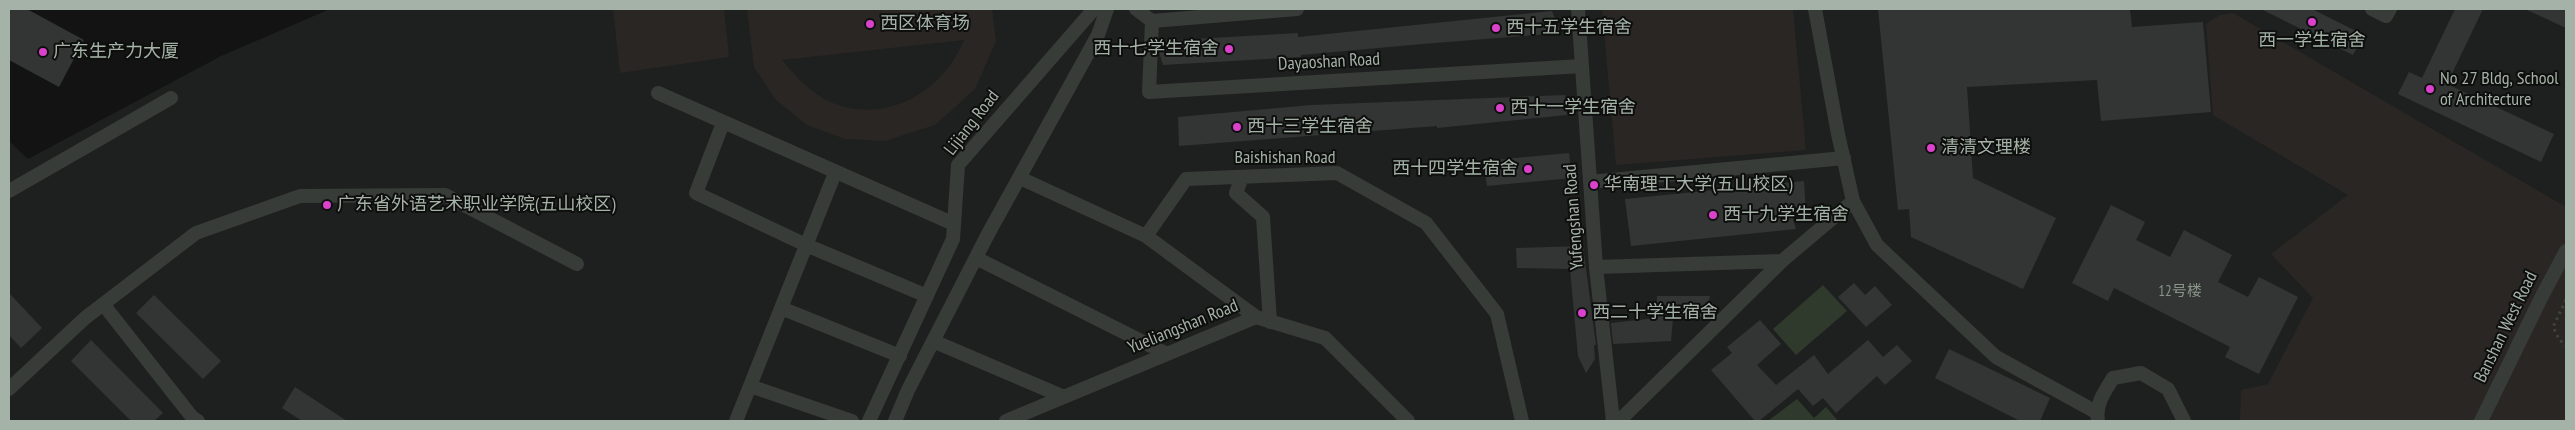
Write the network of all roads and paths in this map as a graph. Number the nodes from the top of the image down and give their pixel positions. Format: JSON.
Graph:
{"nodes":[{"id":1,"x":1094,"y":9,"type":"edge"},
{"id":2,"x":1107,"y":9,"type":"edge"},
{"id":3,"x":1136,"y":9,"type":"edge"},
{"id":4,"x":1297,"y":9,"type":"edge"},
{"id":5,"x":1578,"y":9,"type":"edge"},
{"id":6,"x":1815,"y":9,"type":"edge"},
{"id":7,"x":2372,"y":9,"type":"edge"},
{"id":8,"x":2390,"y":9,"type":"edge"},
{"id":9,"x":1152,"y":21,"type":"junction"},
{"id":10,"x":1582,"y":66,"type":"junction"},
{"id":11,"x":658,"y":93,"type":"dead end"},
{"id":12,"x":172,"y":98,"type":"dead end"},
{"id":13,"x":723,"y":123,"type":"junction"},
{"id":14,"x":1844,"y":158,"type":"junction"},
{"id":15,"x":835,"y":173,"type":"junction"},
{"id":16,"x":1242,"y":177,"type":"junction"},
{"id":17,"x":1020,"y":178,"type":"junction"},
{"id":18,"x":1590,"y":182,"type":"junction"},
{"id":19,"x":11,"y":186,"type":"edge"},
{"id":20,"x":1853,"y":201,"type":"junction"},
{"id":21,"x":954,"y":224,"type":"junction"},
{"id":22,"x":1146,"y":236,"type":"junction"},
{"id":23,"x":806,"y":245,"type":"junction"},
{"id":24,"x":2566,"y":251,"type":"edge"},
{"id":25,"x":976,"y":258,"type":"junction"},
{"id":26,"x":1782,"y":261,"type":"junction"},
{"id":27,"x":577,"y":264,"type":"dead end"},
{"id":28,"x":1596,"y":267,"type":"junction"},
{"id":29,"x":927,"y":296,"type":"junction"},
{"id":30,"x":2566,"y":300,"type":"edge"},
{"id":31,"x":103,"y":304,"type":"junction"},
{"id":32,"x":781,"y":308,"type":"junction"},
{"id":33,"x":1263,"y":320,"type":"junction"},
{"id":34,"x":933,"y":341,"type":"junction"},
{"id":35,"x":2566,"y":346,"type":"edge"},
{"id":36,"x":1167,"y":354,"type":"junction"},
{"id":37,"x":900,"y":356,"type":"junction"},
{"id":38,"x":750,"y":386,"type":"junction"},
{"id":39,"x":9,"y":389,"type":"edge"},
{"id":40,"x":1064,"y":397,"type":"junction"},
{"id":41,"x":2097,"y":417,"type":"edge"},
{"id":42,"x":198,"y":421,"type":"edge"},
{"id":43,"x":736,"y":421,"type":"edge"},
{"id":44,"x":852,"y":421,"type":"edge"},
{"id":45,"x":869,"y":421,"type":"edge"},
{"id":46,"x":895,"y":421,"type":"edge"},
{"id":47,"x":1006,"y":421,"type":"edge"},
{"id":48,"x":1408,"y":421,"type":"edge"},
{"id":49,"x":1522,"y":421,"type":"edge"},
{"id":50,"x":1613,"y":421,"type":"edge"},
{"id":51,"x":1619,"y":421,"type":"edge"},
{"id":52,"x":2184,"y":421,"type":"edge"},
{"id":53,"x":2481,"y":421,"type":"edge"}],
"edges":[{"from":1,"to":21,"type":"street","name":"Lijiang Road"},
{"from":2,"to":17,"type":"street"},
{"from":3,"to":9,"type":"street"},
{"from":4,"to":9,"type":"street"},
{"from":5,"to":10,"type":"street","name":"Yufengshan Road"},
{"from":6,"to":14,"type":"street"},
{"from":7,"to":8,"type":"street"},
{"from":9,"to":10,"type":"street","name":"Dayaoshan Road"},
{"from":10,"to":18,"type":"street","name":"Yufengshan Road"},
{"from":11,"to":13,"type":"street"},
{"from":12,"to":19,"type":"street"},
{"from":13,"to":15,"type":"street"},
{"from":13,"to":23,"type":"street"},
{"from":14,"to":18,"type":"street"},
{"from":14,"to":20,"type":"street"},
{"from":15,"to":21,"type":"street"},
{"from":15,"to":23,"type":"street"},
{"from":16,"to":22,"type":"street","name":"Baishishan Road"},
{"from":16,"to":33,"type":"street"},
{"from":16,"to":49,"type":"street","name":"Baishishan Road"},
{"from":17,"to":22,"type":"street"},
{"from":17,"to":25,"type":"street"},
{"from":18,"to":28,"type":"street","name":"Yufengshan Road"},
{"from":20,"to":26,"type":"street"},
{"from":20,"to":41,"type":"street"},
{"from":21,"to":29,"type":"street","name":"Lijiang Road"},
{"from":22,"to":33,"type":"street"},
{"from":23,"to":29,"type":"street"},
{"from":23,"to":32,"type":"street"},
{"from":24,"to":53,"type":"street","name":"Banshan West Road"},
{"from":25,"to":34,"type":"street"},
{"from":25,"to":36,"type":"street"},
{"from":26,"to":28,"type":"street"},
{"from":26,"to":51,"type":"street"},
{"from":27,"to":31,"type":"street"},
{"from":28,"to":50,"type":"street","name":"Yufengshan Road"},
{"from":29,"to":37,"type":"street","name":"Lijiang Road"},
{"from":30,"to":35,"type":"path"},
{"from":31,"to":39,"type":"street"},
{"from":31,"to":42,"type":"street"},
{"from":32,"to":37,"type":"street"},
{"from":32,"to":38,"type":"street"},
{"from":33,"to":36,"type":"street","name":"Yueliangshan Road"},
{"from":33,"to":48,"type":"street"},
{"from":34,"to":40,"type":"street"},
{"from":34,"to":46,"type":"street"},
{"from":36,"to":40,"type":"street","name":"Yueliangshan Road"},
{"from":37,"to":45,"type":"street","name":"Lijiang Road"},
{"from":38,"to":43,"type":"street"},
{"from":38,"to":44,"type":"street"},
{"from":40,"to":47,"type":"street","name":"Yueliangshan Road"},
{"from":41,"to":52,"type":"street"}]}
